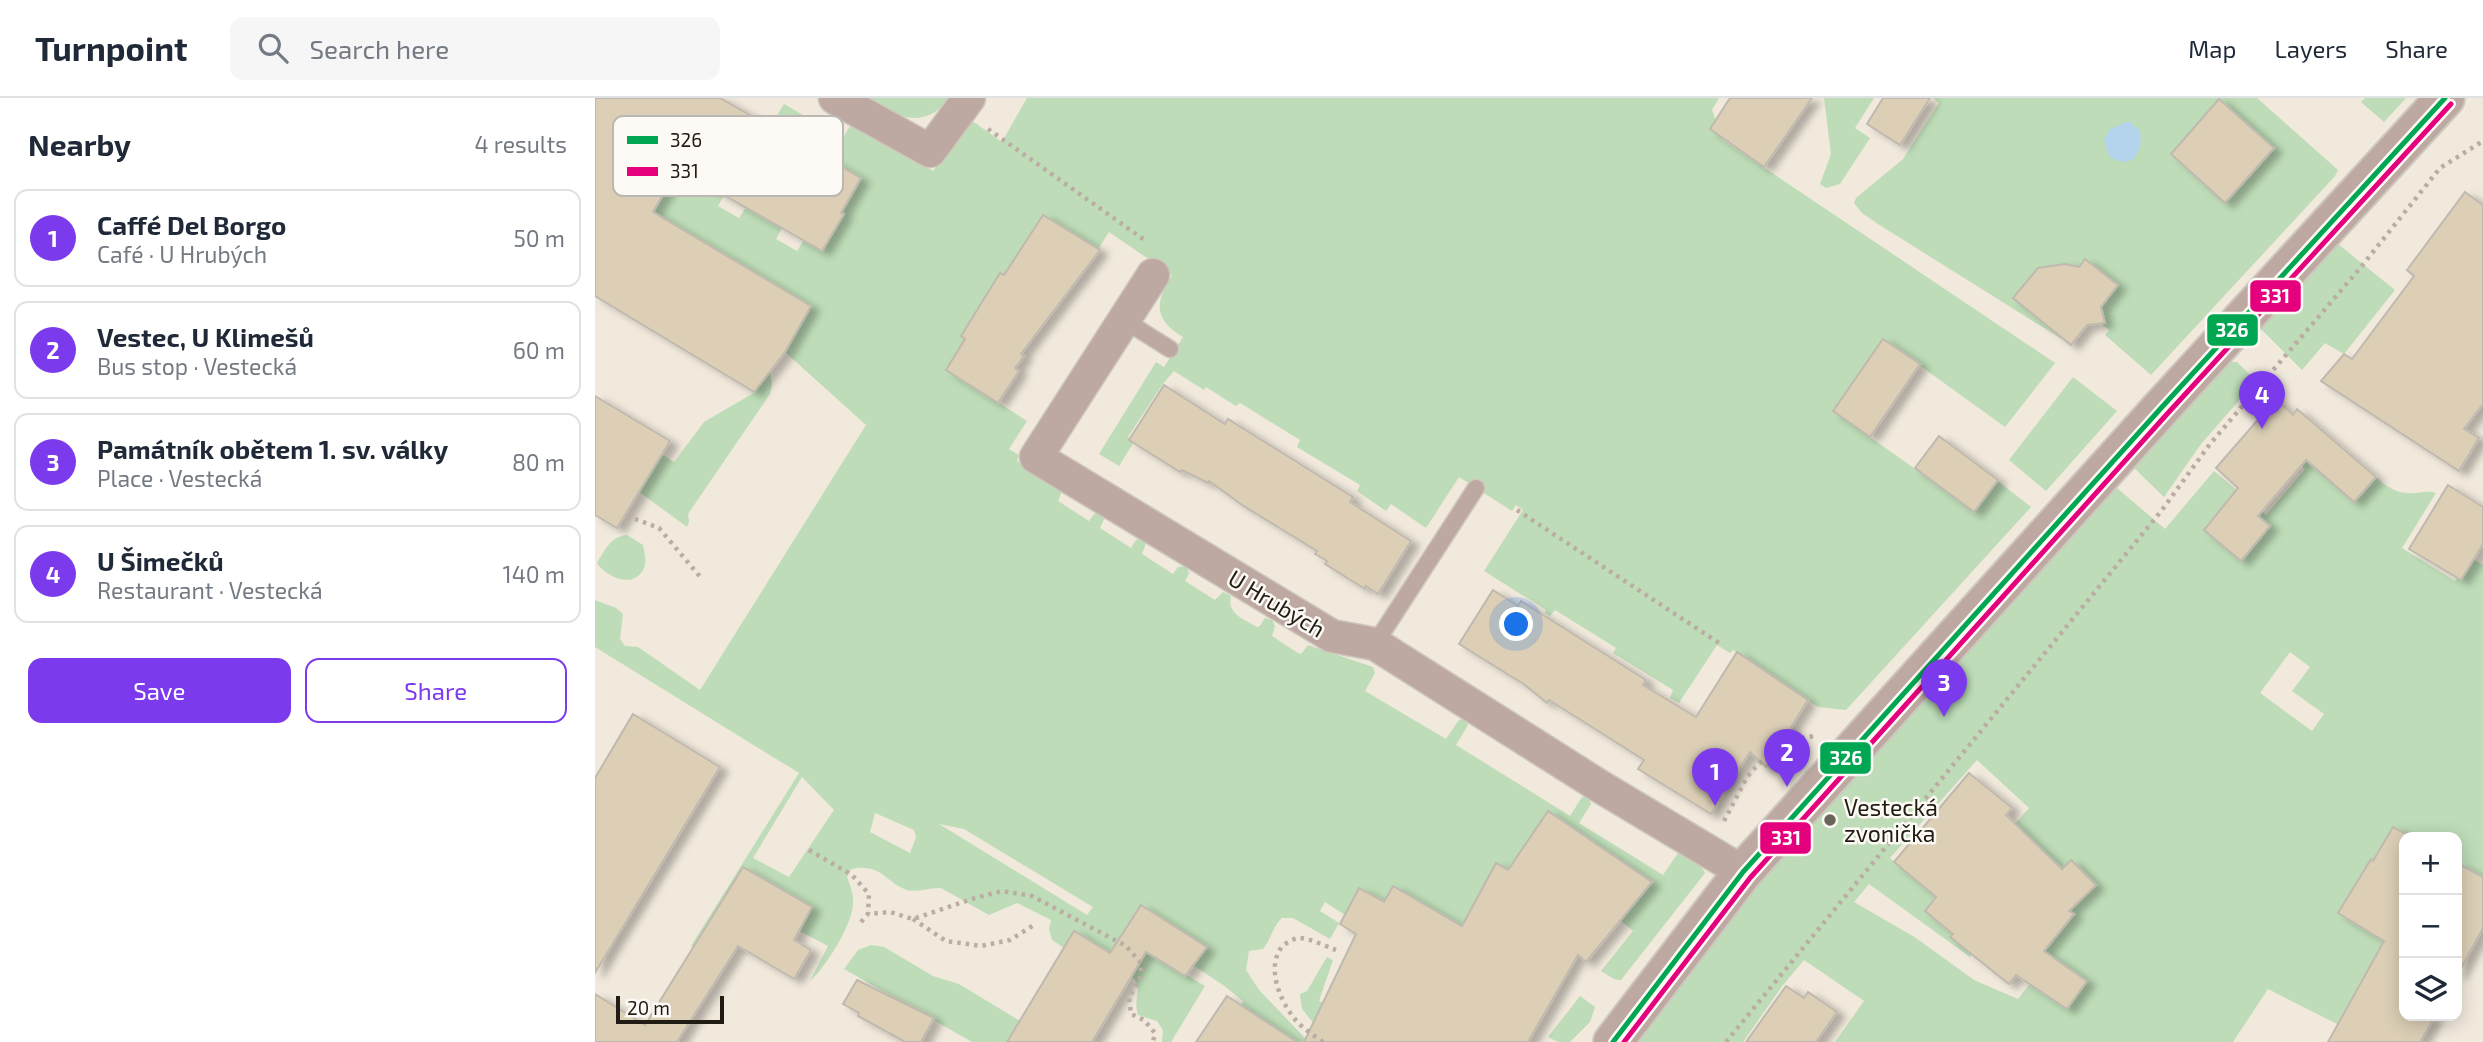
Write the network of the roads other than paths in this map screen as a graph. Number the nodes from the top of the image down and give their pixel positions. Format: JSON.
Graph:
{"nodes":[{"id":1,"x":835,"y":98,"type":"edge"},
{"id":2,"x":2445,"y":98,"type":"edge"},
{"id":3,"x":966,"y":102,"type":"edge"},
{"id":4,"x":1149,"y":262,"type":"road end"},
{"id":5,"x":1124,"y":320,"type":"junction"},
{"id":6,"x":1170,"y":349,"type":"dead end"},
{"id":7,"x":1476,"y":488,"type":"dead end"},
{"id":8,"x":1375,"y":644,"type":"junction"},
{"id":9,"x":1743,"y":872,"type":"junction"},
{"id":10,"x":1613,"y":1042,"type":"edge"}],
"edges":[{"from":1,"to":3,"type":"street"},
{"from":2,"to":9,"type":"street"},
{"from":4,"to":5,"type":"street","name":"U Hrubých"},
{"from":5,"to":6,"type":"lane"},
{"from":5,"to":8,"type":"street","name":"U Hrubých"},
{"from":7,"to":8,"type":"lane"},
{"from":8,"to":9,"type":"street","name":"U Hrubých"},
{"from":9,"to":10,"type":"street"}]}
